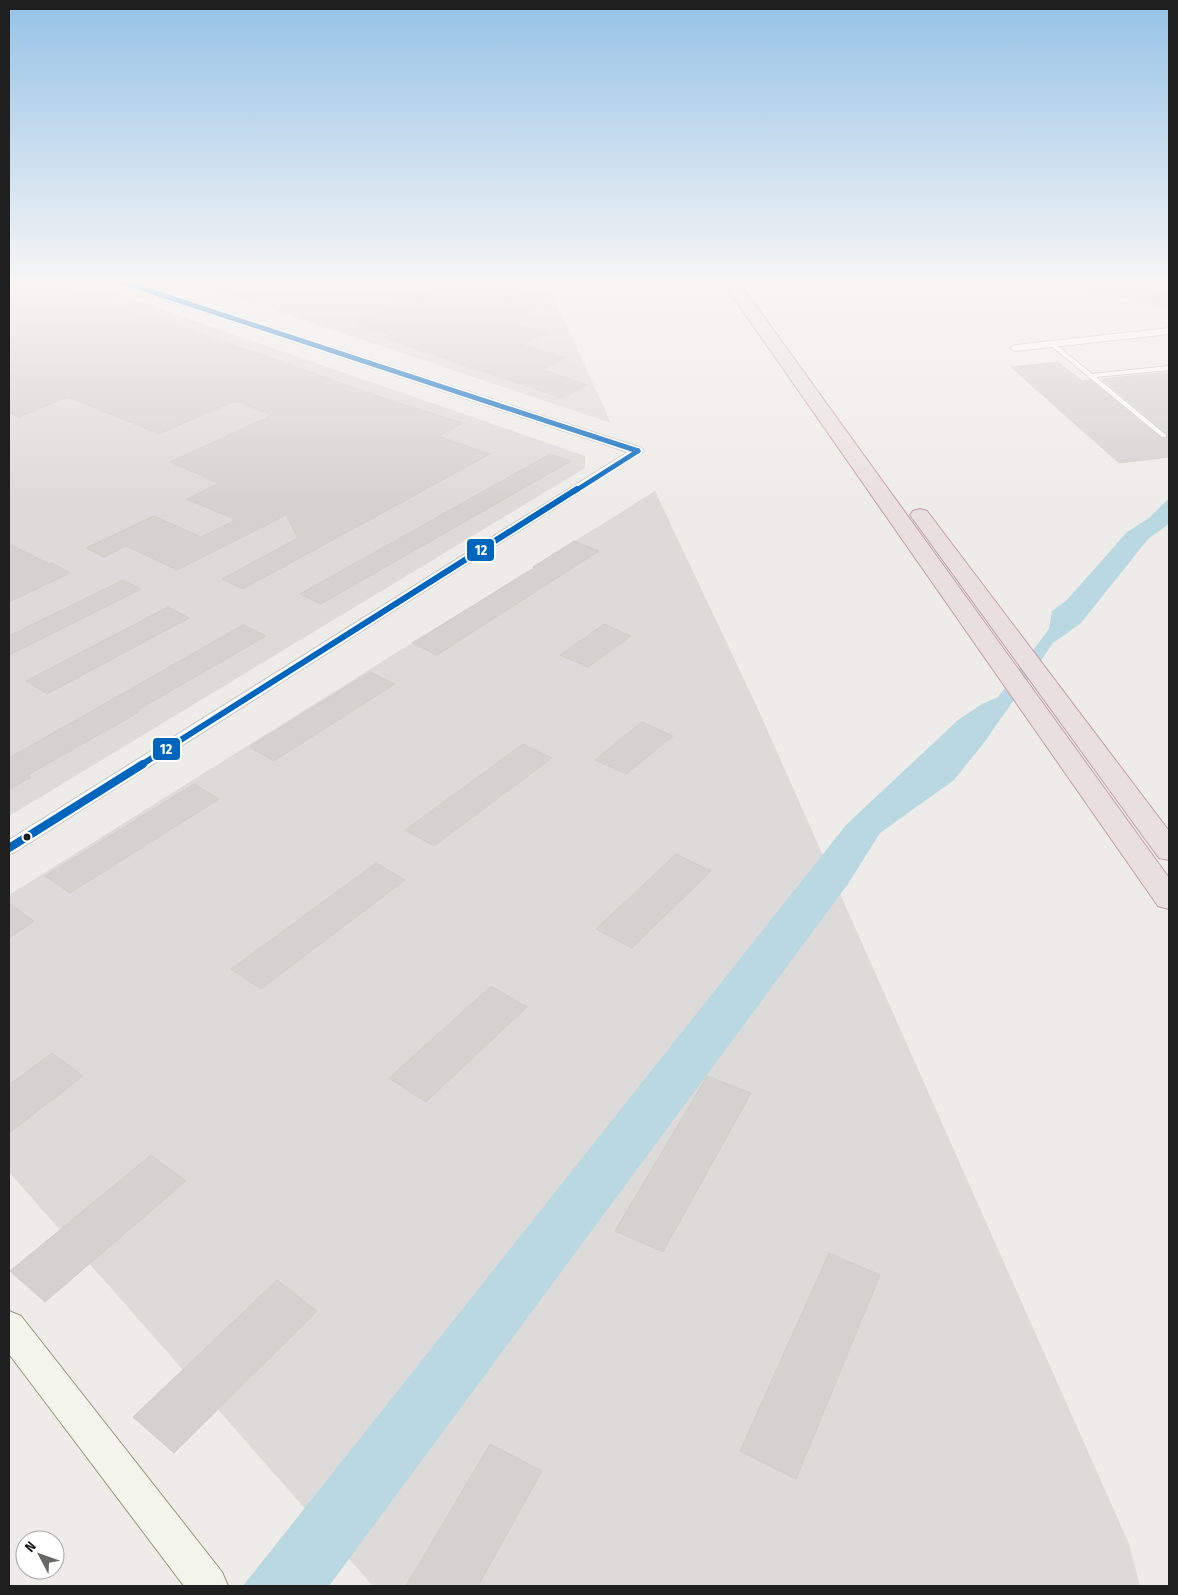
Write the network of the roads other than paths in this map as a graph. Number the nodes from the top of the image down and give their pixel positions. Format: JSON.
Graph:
{"nodes":[{"id":1,"x":346,"y":355,"type":"edge"},
{"id":2,"x":786,"y":355,"type":"edge"},
{"id":3,"x":801,"y":355,"type":"edge"},
{"id":4,"x":1066,"y":355,"type":"edge"},
{"id":5,"x":1169,"y":368,"type":"edge"},
{"id":6,"x":1090,"y":376,"type":"junction"},
{"id":7,"x":1164,"y":436,"type":"dead end"},
{"id":8,"x":1024,"y":674,"type":"junction"},
{"id":9,"x":9,"y":848,"type":"edge"},
{"id":10,"x":1169,"y":851,"type":"edge"},
{"id":11,"x":1169,"y":899,"type":"edge"},
{"id":12,"x":9,"y":1327,"type":"edge"},
{"id":13,"x":208,"y":1586,"type":"edge"}],
"edges":[{"from":1,"to":9,"type":"street"},
{"from":2,"to":8,"type":"highway"},
{"from":3,"to":8,"type":"highway"},
{"from":4,"to":6,"type":"lane"},
{"from":5,"to":6,"type":"lane"},
{"from":6,"to":7,"type":"lane"},
{"from":8,"to":10,"type":"highway"},
{"from":8,"to":11,"type":"highway"},
{"from":12,"to":13,"type":"street"}]}
